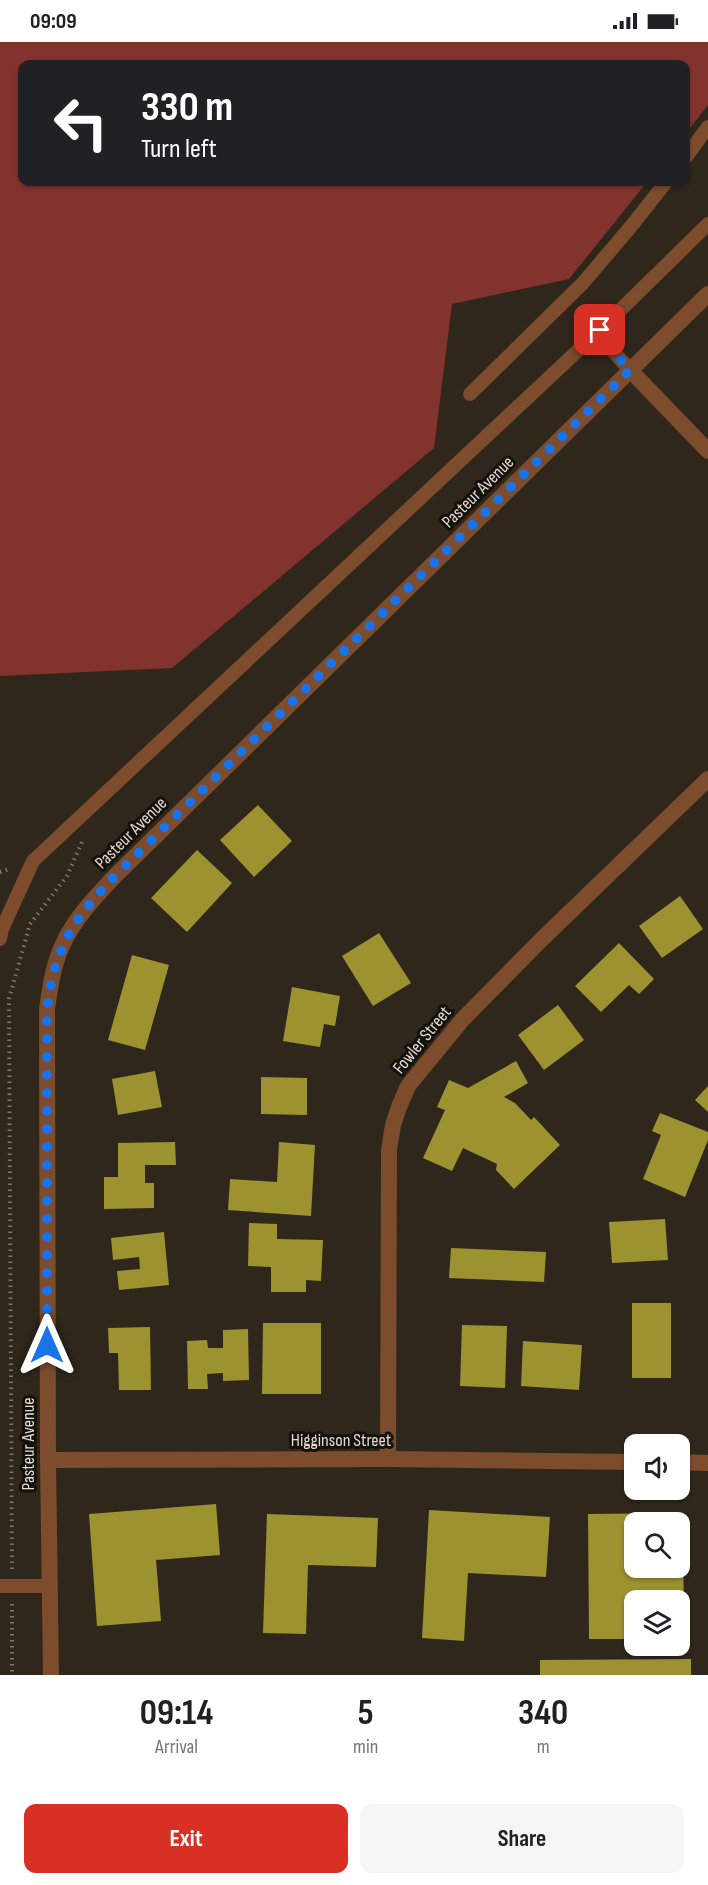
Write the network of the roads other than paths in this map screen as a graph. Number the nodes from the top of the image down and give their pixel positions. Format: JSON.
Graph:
{"nodes":[{"id":1,"x":708,"y":127,"type":"edge"},
{"id":2,"x":690,"y":152,"type":"edge"},
{"id":3,"x":663,"y":186,"type":"edge"},
{"id":4,"x":708,"y":224,"type":"edge"},
{"id":5,"x":708,"y":294,"type":"edge"},
{"id":6,"x":602,"y":328,"type":"junction"},
{"id":7,"x":630,"y":370,"type":"junction"},
{"id":8,"x":470,"y":394,"type":"dead end"},
{"id":9,"x":708,"y":451,"type":"edge"},
{"id":10,"x":708,"y":779,"type":"edge"},
{"id":11,"x":0,"y":939,"type":"edge"},
{"id":12,"x":388,"y":1459,"type":"junction"},
{"id":13,"x":48,"y":1460,"type":"junction"},
{"id":14,"x":624,"y":1462,"type":"edge"},
{"id":15,"x":690,"y":1462,"type":"edge"},
{"id":16,"x":708,"y":1463,"type":"edge"},
{"id":17,"x":6,"y":1586,"type":"edge"},
{"id":18,"x":50,"y":1586,"type":"junction"},
{"id":19,"x":51,"y":1675,"type":"edge"}],
"edges":[{"from":1,"to":2,"type":"lane"},
{"from":3,"to":8,"type":"lane"},
{"from":4,"to":6,"type":"lane"},
{"from":5,"to":7,"type":"street","name":"Pasteur Avenue"},
{"from":6,"to":7,"type":"lane"},
{"from":6,"to":11,"type":"lane"},
{"from":7,"to":9,"type":"street"},
{"from":7,"to":13,"type":"street","name":"Pasteur Avenue"},
{"from":10,"to":12,"type":"street","name":"Fowler Street"},
{"from":12,"to":13,"type":"street","name":"Higginson Street"},
{"from":12,"to":14,"type":"street","name":"Higginson Street"},
{"from":13,"to":18,"type":"street","name":"Pasteur Avenue"},
{"from":15,"to":16,"type":"street"},
{"from":17,"to":18,"type":"lane"},
{"from":18,"to":19,"type":"street","name":"Pasteur Avenue"}]}
